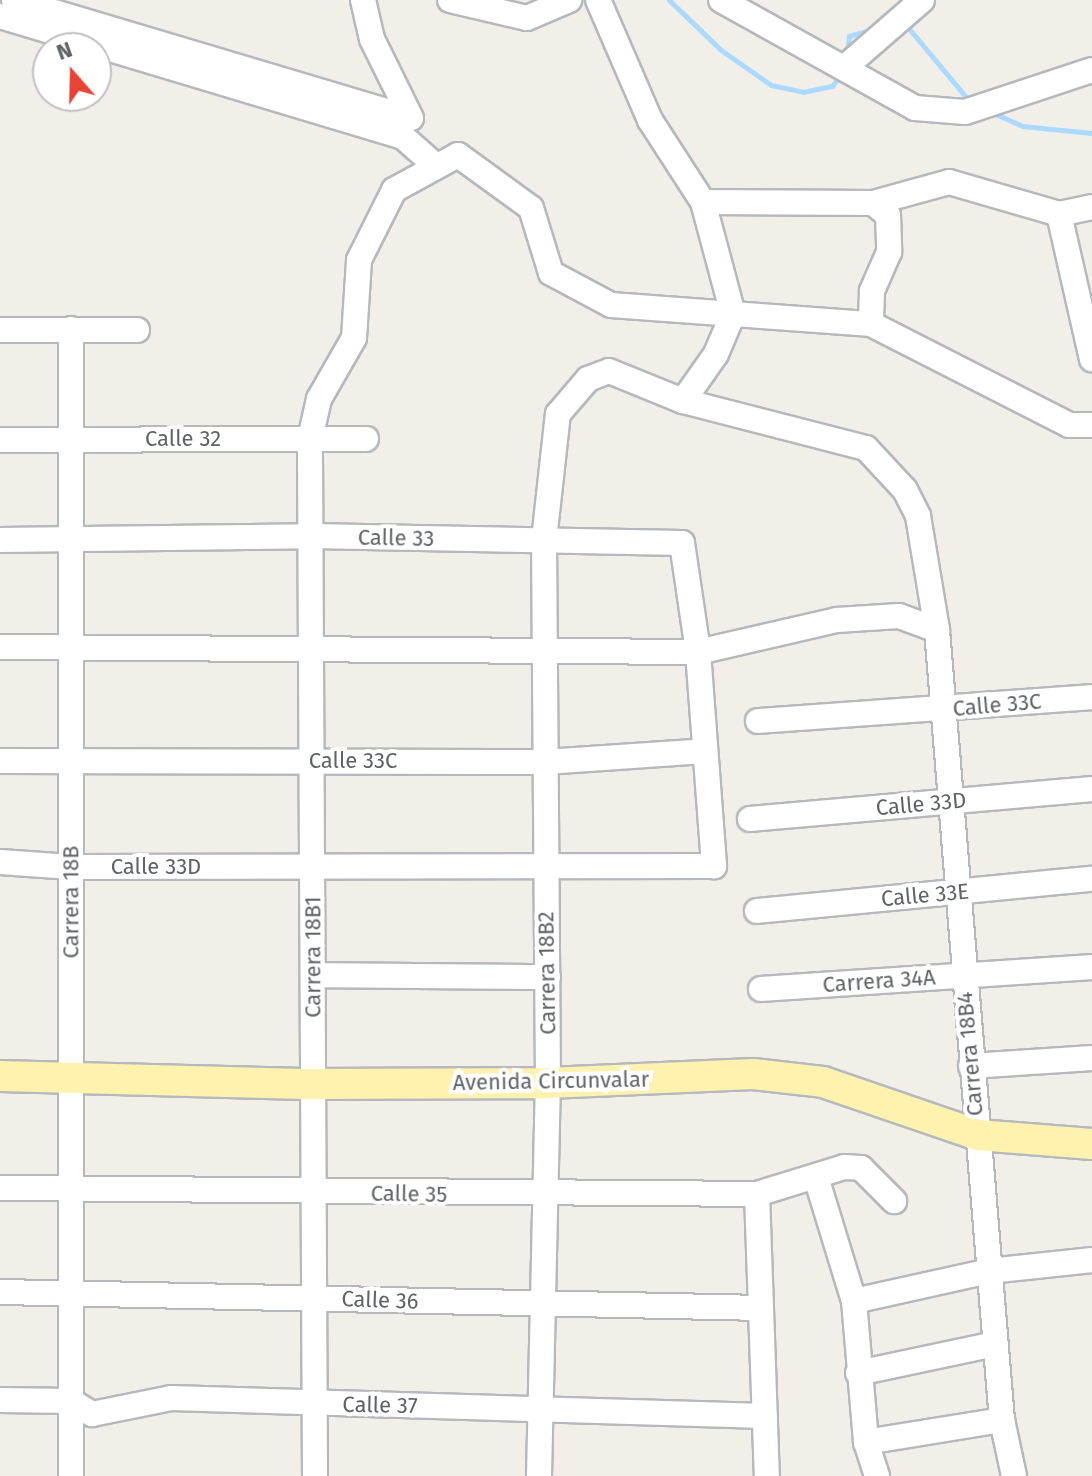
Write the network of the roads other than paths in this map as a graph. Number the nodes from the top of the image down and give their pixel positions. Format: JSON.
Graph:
{"nodes":[{"id":1,"x":14,"y":0,"type":"edge"},
{"id":2,"x":363,"y":0,"type":"edge"},
{"id":3,"x":450,"y":0,"type":"edge"},
{"id":4,"x":569,"y":0,"type":"edge"},
{"id":5,"x":598,"y":0,"type":"edge"},
{"id":6,"x":922,"y":0,"type":"edge"},
{"id":7,"x":730,"y":2,"type":"edge"},
{"id":8,"x":506,"y":8,"type":"edge"},
{"id":9,"x":0,"y":16,"type":"edge"},
{"id":10,"x":845,"y":67,"type":"junction"},
{"id":11,"x":1092,"y":70,"type":"edge"},
{"id":12,"x":436,"y":166,"type":"junction"},
{"id":13,"x":703,"y":202,"type":"junction"},
{"id":14,"x":873,"y":203,"type":"junction"},
{"id":15,"x":1092,"y":207,"type":"edge"},
{"id":16,"x":1059,"y":214,"type":"junction"},
{"id":17,"x":733,"y":314,"type":"junction"},
{"id":18,"x":871,"y":324,"type":"junction"},
{"id":19,"x":71,"y":329,"type":"junction"},
{"id":20,"x":0,"y":330,"type":"edge"},
{"id":21,"x":137,"y":330,"type":"dead end"},
{"id":22,"x":1090,"y":344,"type":"edge"},
{"id":23,"x":683,"y":401,"type":"junction"},
{"id":24,"x":1092,"y":425,"type":"edge"},
{"id":25,"x":71,"y":438,"type":"junction"},
{"id":26,"x":310,"y":439,"type":"junction"},
{"id":27,"x":366,"y":439,"type":"dead end"},
{"id":28,"x":0,"y":440,"type":"edge"},
{"id":29,"x":544,"y":528,"type":"junction"},
{"id":30,"x":311,"y":536,"type":"junction"},
{"id":31,"x":71,"y":538,"type":"junction"},
{"id":32,"x":0,"y":540,"type":"edge"},
{"id":33,"x":937,"y":630,"type":"junction"},
{"id":34,"x":0,"y":647,"type":"edge"},
{"id":35,"x":71,"y":647,"type":"junction"},
{"id":36,"x":312,"y":649,"type":"junction"},
{"id":37,"x":544,"y":651,"type":"junction"},
{"id":38,"x":698,"y":652,"type":"junction"},
{"id":39,"x":1092,"y":697,"type":"edge"},
{"id":40,"x":942,"y":709,"type":"junction"},
{"id":41,"x":758,"y":721,"type":"dead end"},
{"id":42,"x":705,"y":751,"type":"junction"},
{"id":43,"x":312,"y":760,"type":"junction"},
{"id":44,"x":0,"y":761,"type":"edge"},
{"id":45,"x":545,"y":762,"type":"junction"},
{"id":46,"x":71,"y":763,"type":"junction"},
{"id":47,"x":1092,"y":789,"type":"edge"},
{"id":48,"x":950,"y":802,"type":"junction"},
{"id":49,"x":750,"y":819,"type":"dead end"},
{"id":50,"x":0,"y":862,"type":"edge"},
{"id":51,"x":71,"y":867,"type":"junction"},
{"id":52,"x":312,"y":867,"type":"junction"},
{"id":53,"x":545,"y":869,"type":"junction"},
{"id":54,"x":1092,"y":879,"type":"edge"},
{"id":55,"x":957,"y":892,"type":"junction"},
{"id":56,"x":757,"y":911,"type":"dead end"},
{"id":57,"x":1092,"y":967,"type":"edge"},
{"id":58,"x":313,"y":975,"type":"junction"},
{"id":59,"x":964,"y":976,"type":"junction"},
{"id":60,"x":548,"y":977,"type":"junction"},
{"id":61,"x":761,"y":989,"type":"dead end"},
{"id":62,"x":1092,"y":1058,"type":"edge"},
{"id":63,"x":971,"y":1066,"type":"junction"},
{"id":64,"x":0,"y":1076,"type":"edge"},
{"id":65,"x":71,"y":1078,"type":"junction"},
{"id":66,"x":548,"y":1083,"type":"junction"},
{"id":67,"x":313,"y":1084,"type":"junction"},
{"id":68,"x":978,"y":1135,"type":"junction"},
{"id":69,"x":1092,"y":1144,"type":"edge"},
{"id":70,"x":816,"y":1177,"type":"junction"},
{"id":71,"x":0,"y":1188,"type":"edge"},
{"id":72,"x":71,"y":1190,"type":"junction"},
{"id":73,"x":314,"y":1193,"type":"junction"},
{"id":74,"x":757,"y":1194,"type":"junction"},
{"id":75,"x":545,"y":1196,"type":"junction"},
{"id":76,"x":894,"y":1201,"type":"dead end"},
{"id":77,"x":1092,"y":1260,"type":"edge"},
{"id":78,"x":989,"y":1271,"type":"junction"},
{"id":79,"x":0,"y":1292,"type":"edge"},
{"id":80,"x":71,"y":1293,"type":"junction"},
{"id":81,"x":314,"y":1298,"type":"junction"},
{"id":82,"x":854,"y":1301,"type":"junction"},
{"id":83,"x":543,"y":1304,"type":"junction"},
{"id":84,"x":761,"y":1308,"type":"junction"},
{"id":85,"x":995,"y":1344,"type":"junction"},
{"id":86,"x":858,"y":1373,"type":"junction"},
{"id":87,"x":0,"y":1400,"type":"edge"},
{"id":88,"x":71,"y":1401,"type":"junction"},
{"id":89,"x":315,"y":1404,"type":"junction"},
{"id":90,"x":540,"y":1409,"type":"junction"},
{"id":91,"x":765,"y":1416,"type":"junction"},
{"id":92,"x":1002,"y":1420,"type":"junction"},
{"id":93,"x":866,"y":1442,"type":"junction"},
{"id":94,"x":71,"y":1476,"type":"edge"},
{"id":95,"x":315,"y":1476,"type":"edge"},
{"id":96,"x":539,"y":1476,"type":"edge"},
{"id":97,"x":767,"y":1476,"type":"edge"},
{"id":98,"x":877,"y":1476,"type":"edge"},
{"id":99,"x":1014,"y":1476,"type":"edge"}],
"edges":[{"from":1,"to":2,"type":"street"},
{"from":3,"to":8,"type":"street"},
{"from":4,"to":8,"type":"street"},
{"from":5,"to":13,"type":"street"},
{"from":6,"to":10,"type":"street"},
{"from":7,"to":10,"type":"street"},
{"from":9,"to":12,"type":"street"},
{"from":10,"to":11,"type":"street"},
{"from":12,"to":17,"type":"street"},
{"from":12,"to":26,"type":"street","name":"Carrera 18B1"},
{"from":13,"to":14,"type":"street"},
{"from":13,"to":17,"type":"street"},
{"from":14,"to":16,"type":"street"},
{"from":14,"to":18,"type":"street"},
{"from":15,"to":16,"type":"street"},
{"from":16,"to":22,"type":"street"},
{"from":17,"to":18,"type":"street"},
{"from":17,"to":23,"type":"street"},
{"from":18,"to":24,"type":"street"},
{"from":19,"to":20,"type":"street"},
{"from":19,"to":21,"type":"street"},
{"from":19,"to":25,"type":"street","name":"Carrera 18B"},
{"from":23,"to":29,"type":"street","name":"Carrera 18B2"},
{"from":23,"to":33,"type":"street","name":"Carrera 18B4"},
{"from":25,"to":26,"type":"street","name":"Calle 32"},
{"from":25,"to":28,"type":"street","name":"Calle 32"},
{"from":25,"to":31,"type":"street","name":"Carrera 18B"},
{"from":26,"to":27,"type":"street","name":"Calle 32"},
{"from":26,"to":30,"type":"street","name":"Carrera 18B1"},
{"from":29,"to":30,"type":"street","name":"Calle 33"},
{"from":29,"to":37,"type":"street","name":"Carrera 18B2"},
{"from":29,"to":38,"type":"street","name":"Calle 33"},
{"from":30,"to":31,"type":"street","name":"Calle 33"},
{"from":30,"to":36,"type":"street","name":"Carrera 18B1"},
{"from":31,"to":32,"type":"street","name":"Calle 33"},
{"from":31,"to":35,"type":"street","name":"Carrera 18B"},
{"from":33,"to":38,"type":"street"},
{"from":33,"to":40,"type":"street","name":"Carrera 18B4"},
{"from":34,"to":35,"type":"street"},
{"from":35,"to":36,"type":"street"},
{"from":35,"to":46,"type":"street","name":"Carrera 18B"},
{"from":36,"to":37,"type":"street"},
{"from":36,"to":43,"type":"street","name":"Carrera 18B1"},
{"from":37,"to":38,"type":"street"},
{"from":37,"to":45,"type":"street","name":"Carrera 18B2"},
{"from":38,"to":42,"type":"street"},
{"from":39,"to":40,"type":"street","name":"Calle 33C"},
{"from":40,"to":41,"type":"street","name":"Calle 33C"},
{"from":40,"to":48,"type":"street","name":"Carrera 18B4"},
{"from":42,"to":45,"type":"street","name":"Calle 33C"},
{"from":42,"to":53,"type":"street"},
{"from":43,"to":45,"type":"street","name":"Calle 33C"},
{"from":43,"to":46,"type":"street","name":"Calle 33C"},
{"from":43,"to":52,"type":"street","name":"Carrera 18B1"},
{"from":44,"to":46,"type":"street","name":"Calle 33C"},
{"from":45,"to":53,"type":"street","name":"Carrera 18B2"},
{"from":46,"to":51,"type":"street","name":"Carrera 18B"},
{"from":47,"to":48,"type":"street","name":"Calle 33D"},
{"from":48,"to":49,"type":"street","name":"Calle 33D"},
{"from":48,"to":55,"type":"street","name":"Carrera 18B4"},
{"from":50,"to":51,"type":"street","name":"Calle 33D"},
{"from":51,"to":52,"type":"street","name":"Calle 33D"},
{"from":51,"to":65,"type":"street","name":"Carrera 18B"},
{"from":52,"to":53,"type":"street"},
{"from":52,"to":58,"type":"street","name":"Carrera 18B1"},
{"from":53,"to":60,"type":"street","name":"Carrera 18B2"},
{"from":54,"to":55,"type":"street","name":"Calle 33E"},
{"from":55,"to":56,"type":"street","name":"Calle 33E"},
{"from":55,"to":59,"type":"street","name":"Carrera 18B4"},
{"from":57,"to":59,"type":"street","name":"Carrera 34A"},
{"from":58,"to":60,"type":"street"},
{"from":58,"to":67,"type":"street","name":"Carrera 18B1"},
{"from":59,"to":61,"type":"street","name":"Carrera 34A"},
{"from":59,"to":63,"type":"street","name":"Carrera 18B4"},
{"from":60,"to":66,"type":"street","name":"Carrera 18B2"},
{"from":62,"to":63,"type":"street"},
{"from":63,"to":68,"type":"street","name":"Carrera 18B4"},
{"from":64,"to":65,"type":"main road","name":"Avenida Circunvalar"},
{"from":65,"to":67,"type":"main road","name":"Avenida Circunvalar"},
{"from":65,"to":72,"type":"street","name":"Carrera 18B"},
{"from":66,"to":67,"type":"main road","name":"Avenida Circunvalar"},
{"from":66,"to":68,"type":"main road","name":"Avenida Circunvalar"},
{"from":66,"to":75,"type":"street","name":"Carrera 18B2"},
{"from":67,"to":73,"type":"street","name":"Carrera 18B1"},
{"from":68,"to":69,"type":"main road","name":"Avenida Circunvalar"},
{"from":68,"to":78,"type":"street","name":"Carrera 18B4"},
{"from":70,"to":74,"type":"street","name":"Calle 35"},
{"from":70,"to":76,"type":"street","name":"Calle 35"},
{"from":70,"to":82,"type":"street"},
{"from":71,"to":72,"type":"street","name":"Calle 35"},
{"from":72,"to":73,"type":"street","name":"Calle 35"},
{"from":72,"to":80,"type":"street","name":"Carrera 18B"},
{"from":73,"to":75,"type":"street","name":"Calle 35"},
{"from":73,"to":81,"type":"street","name":"Carrera 18B1"},
{"from":74,"to":75,"type":"street","name":"Calle 35"},
{"from":74,"to":84,"type":"street"},
{"from":75,"to":83,"type":"street","name":"Carrera 18B2"},
{"from":77,"to":78,"type":"street"},
{"from":78,"to":82,"type":"street"},
{"from":78,"to":85,"type":"street","name":"Carrera 18B4"},
{"from":79,"to":80,"type":"street","name":"Calle 36"},
{"from":80,"to":81,"type":"street","name":"Calle 36"},
{"from":80,"to":88,"type":"street","name":"Carrera 18B"},
{"from":81,"to":83,"type":"street","name":"Calle 36"},
{"from":81,"to":89,"type":"street","name":"Carrera 18B1"},
{"from":82,"to":86,"type":"street"},
{"from":83,"to":84,"type":"street","name":"Calle 36"},
{"from":83,"to":90,"type":"street","name":"Carrera 18B2"},
{"from":84,"to":91,"type":"street"},
{"from":85,"to":86,"type":"street"},
{"from":85,"to":92,"type":"street","name":"Carrera 18B4"},
{"from":86,"to":93,"type":"street"},
{"from":87,"to":88,"type":"street","name":"Calle 37"},
{"from":88,"to":89,"type":"street","name":"Calle 37"},
{"from":88,"to":94,"type":"street","name":"Carrera 18B"},
{"from":89,"to":90,"type":"street","name":"Calle 37"},
{"from":89,"to":95,"type":"street","name":"Carrera 18B1"},
{"from":90,"to":91,"type":"street","name":"Calle 37"},
{"from":90,"to":96,"type":"street","name":"Carrera 18B2"},
{"from":91,"to":97,"type":"street"},
{"from":92,"to":93,"type":"street"},
{"from":92,"to":99,"type":"street","name":"Carrera 18B4"},
{"from":93,"to":98,"type":"street"}]}
